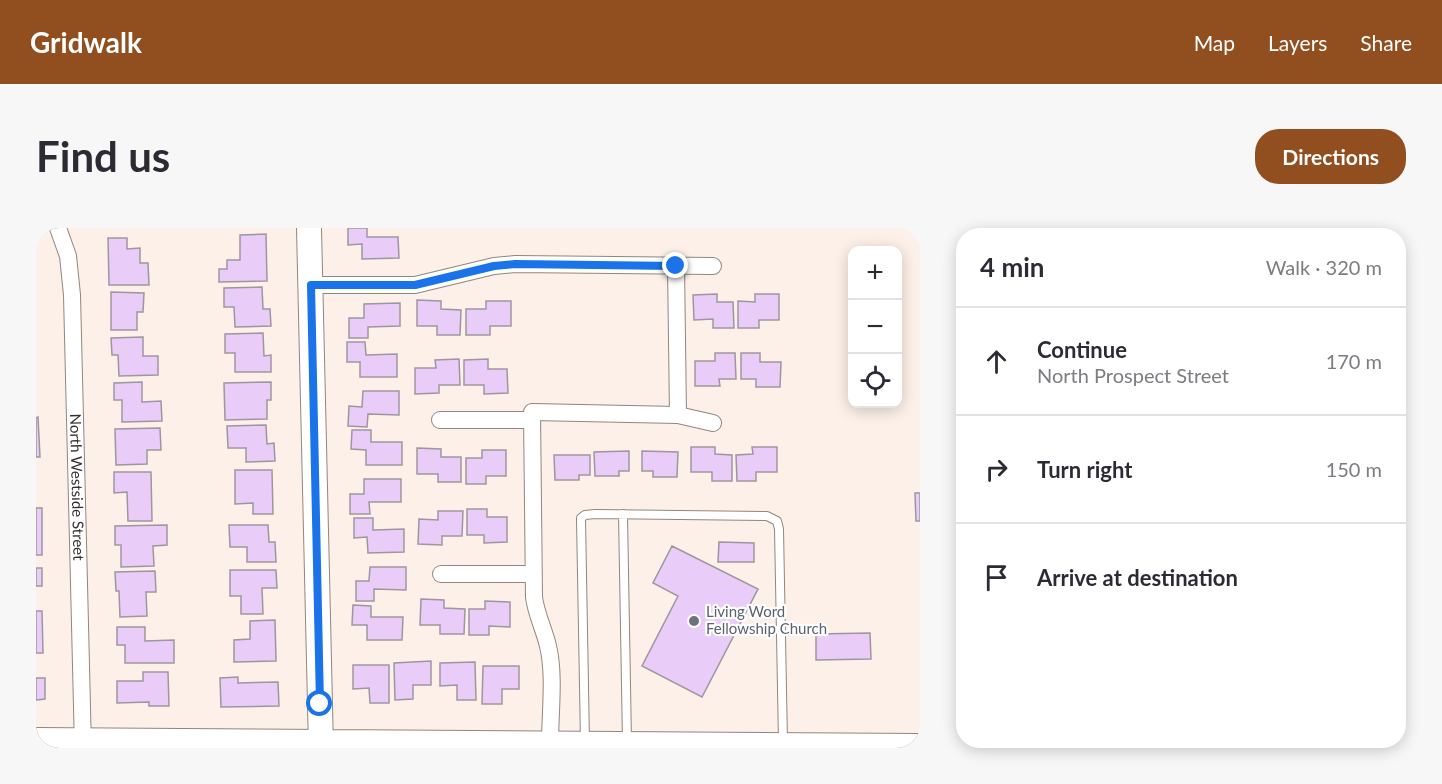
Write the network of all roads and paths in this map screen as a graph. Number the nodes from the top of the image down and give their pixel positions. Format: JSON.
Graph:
{"nodes":[{"id":1,"x":58,"y":228,"type":"edge"},
{"id":2,"x":309,"y":228,"type":"edge"},
{"id":3,"x":676,"y":266,"type":"junction"},
{"id":4,"x":713,"y":266,"type":"dead end"},
{"id":5,"x":311,"y":285,"type":"junction"},
{"id":6,"x":678,"y":415,"type":"junction"},
{"id":7,"x":440,"y":420,"type":"dead end"},
{"id":8,"x":532,"y":420,"type":"junction"},
{"id":9,"x":713,"y":423,"type":"dead end"},
{"id":10,"x":623,"y":514,"type":"junction"},
{"id":11,"x":441,"y":574,"type":"dead end"},
{"id":12,"x":533,"y":574,"type":"junction"},
{"id":13,"x":36,"y":740,"type":"edge"},
{"id":14,"x":83,"y":744,"type":"edge"},
{"id":15,"x":550,"y":744,"type":"junction"},
{"id":16,"x":585,"y":744,"type":"junction"},
{"id":17,"x":627,"y":744,"type":"junction"},
{"id":18,"x":321,"y":745,"type":"edge"},
{"id":19,"x":783,"y":745,"type":"junction"},
{"id":20,"x":920,"y":746,"type":"edge"}],
"edges":[{"from":1,"to":14,"type":"street","name":"North Westside Street"},
{"from":2,"to":5,"type":"street"},
{"from":3,"to":4,"type":"street"},
{"from":3,"to":5,"type":"street"},
{"from":3,"to":6,"type":"street"},
{"from":5,"to":18,"type":"street"},
{"from":6,"to":8,"type":"street"},
{"from":6,"to":9,"type":"street"},
{"from":7,"to":8,"type":"street"},
{"from":8,"to":12,"type":"street"},
{"from":10,"to":16,"type":"lane"},
{"from":10,"to":17,"type":"lane"},
{"from":10,"to":19,"type":"lane"},
{"from":11,"to":12,"type":"street"},
{"from":12,"to":15,"type":"street"},
{"from":13,"to":14,"type":"street"},
{"from":14,"to":18,"type":"street"},
{"from":15,"to":16,"type":"street"},
{"from":15,"to":18,"type":"street"},
{"from":16,"to":17,"type":"street"},
{"from":17,"to":19,"type":"street"},
{"from":19,"to":20,"type":"street"}]}
